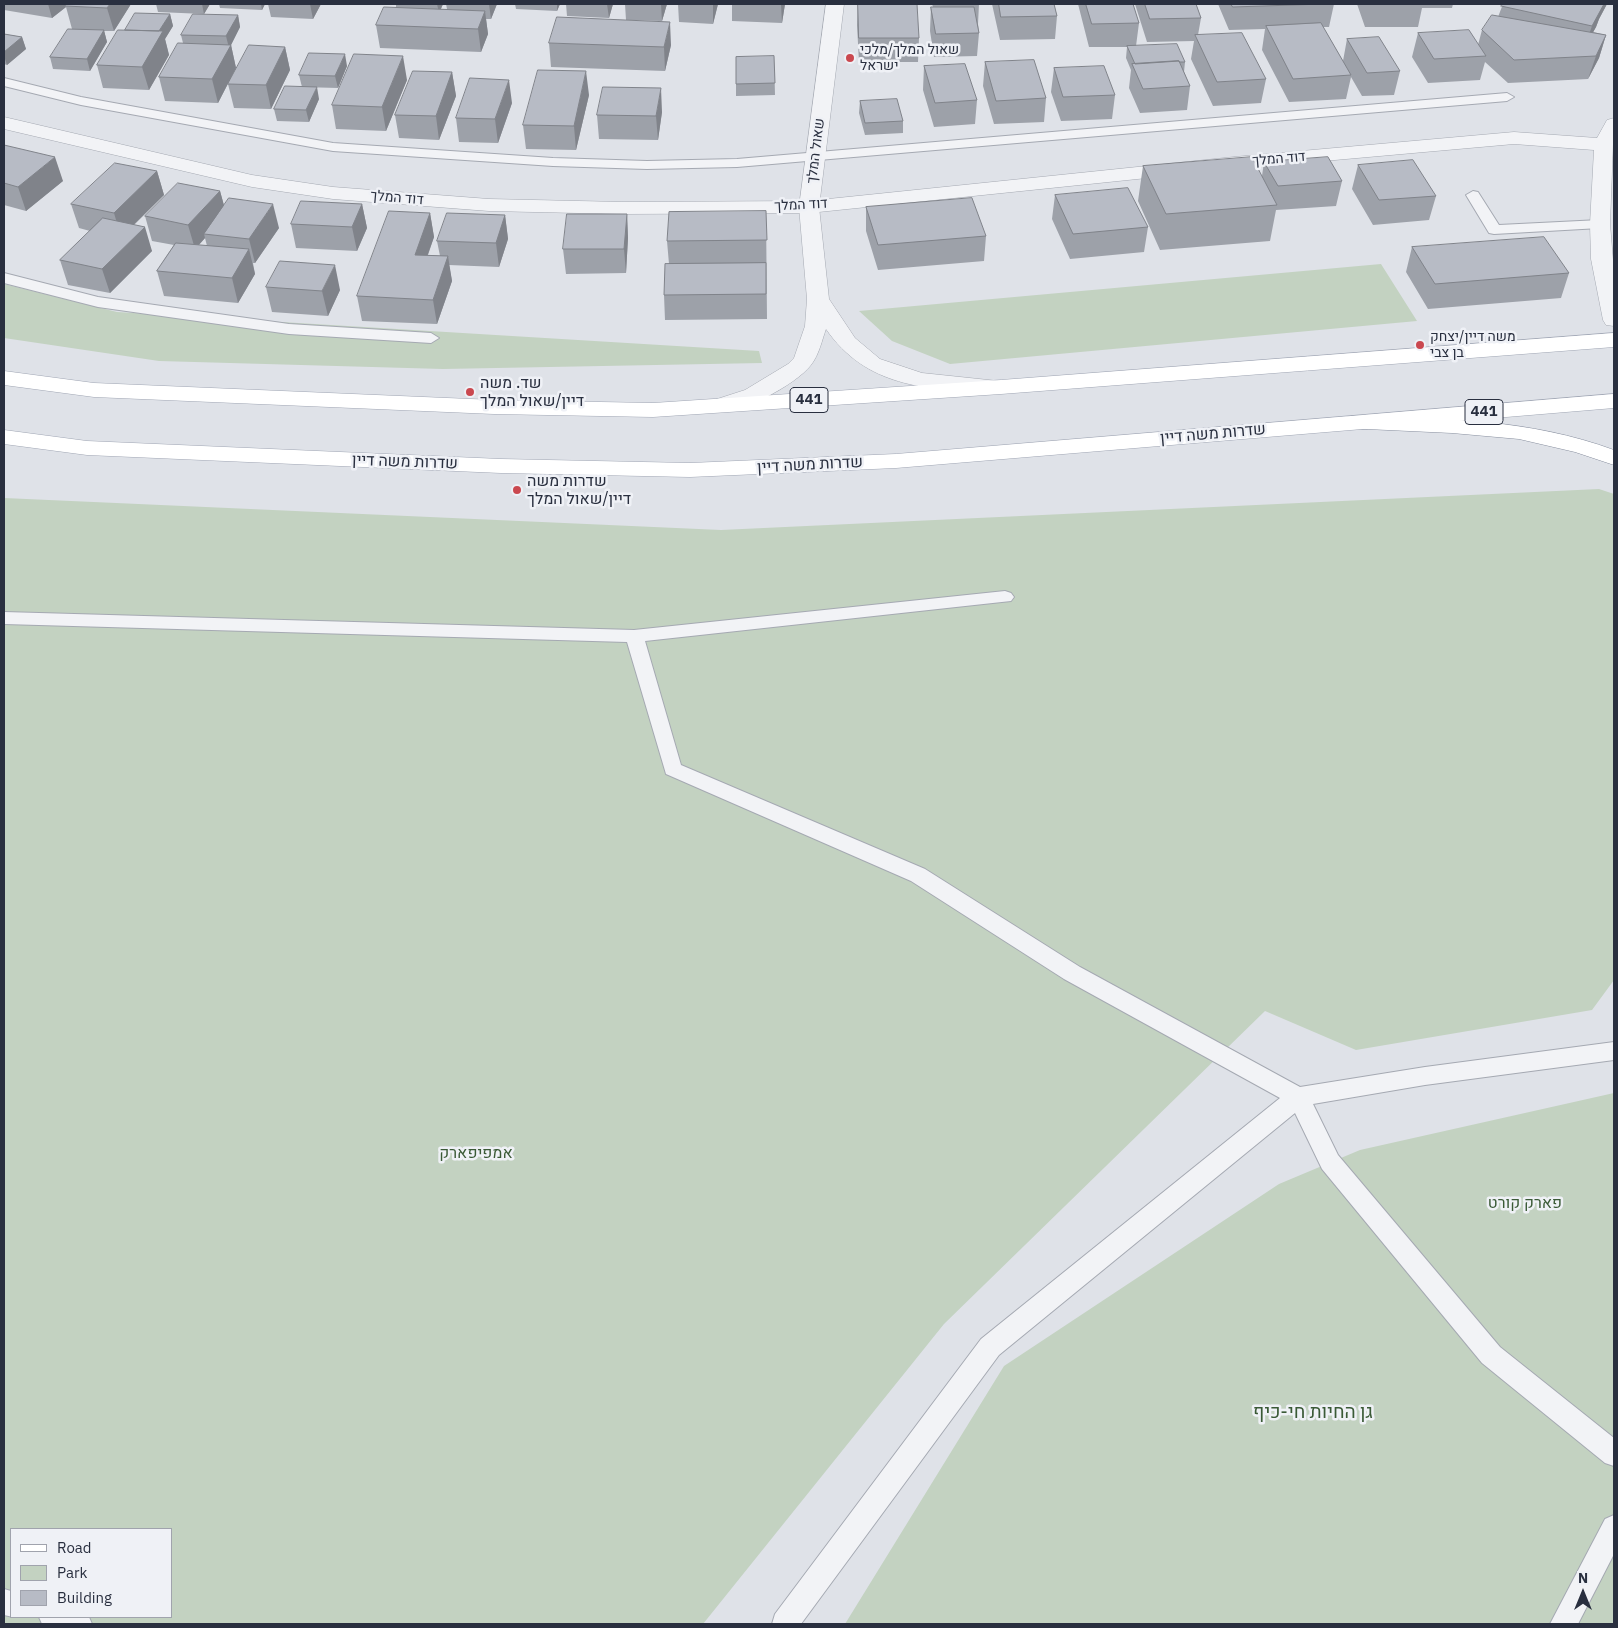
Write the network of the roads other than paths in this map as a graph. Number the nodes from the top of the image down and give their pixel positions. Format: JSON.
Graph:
{"nodes":[{"id":1,"x":835,"y":4,"type":"edge"},
{"id":2,"x":4,"y":82,"type":"edge"},
{"id":3,"x":1507,"y":97,"type":"dead end"},
{"id":4,"x":4,"y":123,"type":"edge"},
{"id":5,"x":1614,"y":124,"type":"edge"},
{"id":6,"x":1604,"y":145,"type":"junction"},
{"id":7,"x":815,"y":155,"type":"junction"},
{"id":8,"x":1473,"y":195,"type":"dead end"},
{"id":9,"x":809,"y":206,"type":"junction"},
{"id":10,"x":1600,"y":224,"type":"junction"},
{"id":11,"x":1608,"y":259,"type":"edge"},
{"id":12,"x":1614,"y":275,"type":"edge"},
{"id":13,"x":4,"y":278,"type":"edge"},
{"id":14,"x":818,"y":299,"type":"junction"},
{"id":15,"x":1614,"y":320,"type":"edge"},
{"id":16,"x":431,"y":338,"type":"dead end"},
{"id":17,"x":1614,"y":340,"type":"edge"},
{"id":18,"x":4,"y":378,"type":"edge"},
{"id":19,"x":1001,"y":387,"type":"junction"},
{"id":20,"x":1614,"y":401,"type":"edge"},
{"id":21,"x":719,"y":406,"type":"junction"},
{"id":22,"x":1353,"y":423,"type":"junction"},
{"id":23,"x":4,"y":437,"type":"edge"},
{"id":24,"x":1614,"y":458,"type":"edge"},
{"id":25,"x":1005,"y":597,"type":"dead end"},
{"id":26,"x":4,"y":618,"type":"edge"},
{"id":27,"x":634,"y":636,"type":"junction"},
{"id":28,"x":1614,"y":1051,"type":"edge"},
{"id":29,"x":1298,"y":1097,"type":"junction"},
{"id":30,"x":1614,"y":1454,"type":"edge"},
{"id":31,"x":1614,"y":1528,"type":"edge"},
{"id":32,"x":57,"y":1618,"type":"edge"},
{"id":33,"x":78,"y":1624,"type":"edge"},
{"id":34,"x":785,"y":1624,"type":"edge"},
{"id":35,"x":1563,"y":1624,"type":"edge"}],
"edges":[{"from":1,"to":7,"type":"street","name":"שאול המלך"},
{"from":2,"to":7,"type":"lane"},
{"from":3,"to":7,"type":"lane"},
{"from":4,"to":9,"type":"street","name":"דוד המלך"},
{"from":5,"to":6,"type":"street"},
{"from":6,"to":9,"type":"street","name":"דוד המלך"},
{"from":6,"to":10,"type":"street"},
{"from":7,"to":9,"type":"street","name":"שאול המלך"},
{"from":8,"to":10,"type":"lane"},
{"from":9,"to":14,"type":"street","name":"שאול המלך"},
{"from":10,"to":11,"type":"street"},
{"from":11,"to":12,"type":"street"},
{"from":11,"to":15,"type":"street"},
{"from":13,"to":16,"type":"lane"},
{"from":14,"to":19,"type":"street","name":"שאול המלך"},
{"from":14,"to":21,"type":"street","name":"שאול המלך"},
{"from":17,"to":19,"type":"main road","number":"441"},
{"from":18,"to":21,"type":"main road","number":"441"},
{"from":19,"to":21,"type":"main road","number":"441"},
{"from":20,"to":22,"type":"main road","name":"שדרות משה דיין","number":"441"},
{"from":22,"to":23,"type":"main road","name":"שדרות משה דיין","number":"441"},
{"from":22,"to":24,"type":"main road"},
{"from":25,"to":27,"type":"lane"},
{"from":26,"to":27,"type":"lane"},
{"from":27,"to":29,"type":"lane"},
{"from":28,"to":29,"type":"lane"},
{"from":29,"to":30,"type":"lane"},
{"from":29,"to":34,"type":"lane"},
{"from":31,"to":35,"type":"lane"},
{"from":32,"to":33,"type":"lane"}]}
